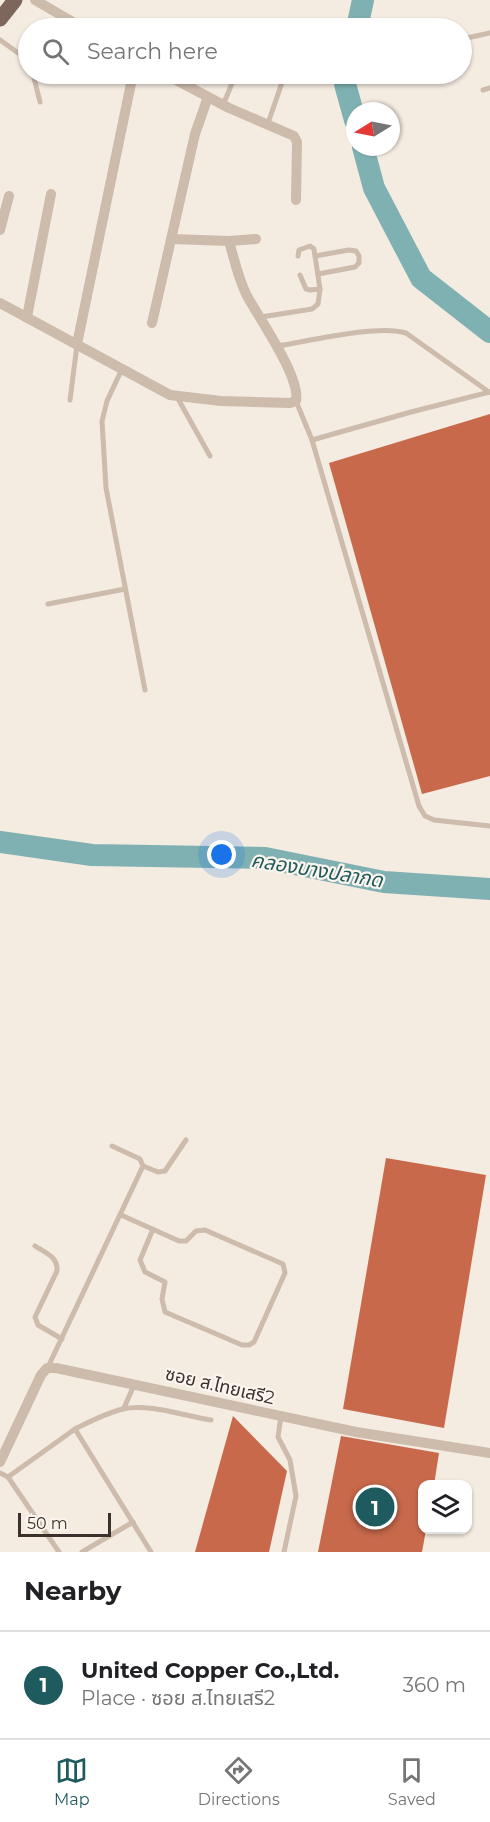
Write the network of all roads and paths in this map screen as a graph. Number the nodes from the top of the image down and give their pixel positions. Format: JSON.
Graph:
{"nodes":[{"id":1,"x":15,"y":0,"type":"edge"},
{"id":2,"x":35,"y":0,"type":"edge"},
{"id":3,"x":66,"y":18,"type":"edge"},
{"id":4,"x":0,"y":19,"type":"edge"},
{"id":5,"x":490,"y":33,"type":"edge"},
{"id":6,"x":472,"y":37,"type":"edge"},
{"id":7,"x":0,"y":40,"type":"edge"},
{"id":8,"x":18,"y":53,"type":"edge"},
{"id":9,"x":35,"y":84,"type":"edge"},
{"id":10,"x":131,"y":84,"type":"edge"},
{"id":11,"x":184,"y":84,"type":"edge"},
{"id":12,"x":232,"y":84,"type":"edge"},
{"id":13,"x":282,"y":84,"type":"edge"},
{"id":14,"x":490,"y":88,"type":"edge"},
{"id":15,"x":483,"y":90,"type":"dead end"},
{"id":16,"x":208,"y":97,"type":"junction"},
{"id":17,"x":39,"y":102,"type":"dead end"},
{"id":18,"x":223,"y":105,"type":"junction"},
{"id":19,"x":267,"y":126,"type":"junction"},
{"id":20,"x":51,"y":194,"type":"dead end"},
{"id":21,"x":9,"y":196,"type":"dead end"},
{"id":22,"x":296,"y":200,"type":"dead end"},
{"id":23,"x":0,"y":230,"type":"edge"},
{"id":24,"x":172,"y":239,"type":"junction"},
{"id":25,"x":256,"y":239,"type":"dead end"},
{"id":26,"x":229,"y":241,"type":"junction"},
{"id":27,"x":298,"y":256,"type":"dead end"},
{"id":28,"x":315,"y":256,"type":"junction"},
{"id":29,"x":318,"y":274,"type":"junction"},
{"id":30,"x":300,"y":275,"type":"dead end"},
{"id":31,"x":320,"y":289,"type":"junction"},
{"id":32,"x":0,"y":303,"type":"edge"},
{"id":33,"x":27,"y":317,"type":"junction"},
{"id":34,"x":261,"y":317,"type":"junction"},
{"id":35,"x":152,"y":323,"type":"dead end"},
{"id":36,"x":77,"y":344,"type":"junction"},
{"id":37,"x":276,"y":346,"type":"junction"},
{"id":38,"x":122,"y":368,"type":"junction"},
{"id":39,"x":490,"y":392,"type":"edge"},
{"id":40,"x":177,"y":397,"type":"junction"},
{"id":41,"x":70,"y":400,"type":"dead end"},
{"id":42,"x":296,"y":401,"type":"junction"},
{"id":43,"x":312,"y":440,"type":"junction"},
{"id":44,"x":210,"y":456,"type":"dead end"},
{"id":45,"x":125,"y":589,"type":"junction"},
{"id":46,"x":48,"y":604,"type":"dead end"},
{"id":47,"x":145,"y":690,"type":"dead end"},
{"id":48,"x":490,"y":825,"type":"edge"},
{"id":49,"x":186,"y":1140,"type":"dead end"},
{"id":50,"x":112,"y":1146,"type":"dead end"},
{"id":51,"x":143,"y":1166,"type":"junction"},
{"id":52,"x":121,"y":1215,"type":"junction"},
{"id":53,"x":153,"y":1229,"type":"junction"},
{"id":54,"x":36,"y":1246,"type":"dead end"},
{"id":55,"x":62,"y":1339,"type":"junction"},
{"id":56,"x":47,"y":1368,"type":"junction"},
{"id":57,"x":135,"y":1384,"type":"junction"},
{"id":58,"x":124,"y":1408,"type":"junction"},
{"id":59,"x":281,"y":1416,"type":"junction"},
{"id":60,"x":210,"y":1420,"type":"dead end"},
{"id":61,"x":75,"y":1429,"type":"junction"},
{"id":62,"x":490,"y":1453,"type":"edge"},
{"id":63,"x":0,"y":1462,"type":"edge"},
{"id":64,"x":0,"y":1473,"type":"edge"},
{"id":65,"x":8,"y":1477,"type":"junction"},
{"id":66,"x":133,"y":1522,"type":"junction"},
{"id":67,"x":59,"y":1552,"type":"edge"},
{"id":68,"x":82,"y":1552,"type":"edge"},
{"id":69,"x":151,"y":1552,"type":"edge"},
{"id":70,"x":284,"y":1552,"type":"edge"}],
"edges":[{"from":1,"to":4,"type":"main road"},
{"from":2,"to":3,"type":"street"},
{"from":5,"to":6,"type":"lane"},
{"from":7,"to":8,"type":"lane"},
{"from":9,"to":17,"type":"lane"},
{"from":10,"to":36,"type":"street"},
{"from":11,"to":16,"type":"street"},
{"from":12,"to":18,"type":"lane"},
{"from":13,"to":19,"type":"lane"},
{"from":14,"to":15,"type":"lane"},
{"from":16,"to":18,"type":"street"},
{"from":16,"to":24,"type":"street"},
{"from":18,"to":19,"type":"street"},
{"from":19,"to":22,"type":"street"},
{"from":20,"to":33,"type":"street"},
{"from":21,"to":23,"type":"street"},
{"from":24,"to":26,"type":"street"},
{"from":24,"to":35,"type":"street"},
{"from":25,"to":26,"type":"street"},
{"from":26,"to":34,"type":"street"},
{"from":27,"to":28,"type":"lane"},
{"from":28,"to":29,"type":"lane"},
{"from":28,"to":29,"type":"lane"},
{"from":29,"to":31,"type":"lane"},
{"from":30,"to":31,"type":"lane"},
{"from":31,"to":34,"type":"lane"},
{"from":32,"to":33,"type":"street"},
{"from":33,"to":36,"type":"street"},
{"from":34,"to":37,"type":"street"},
{"from":36,"to":38,"type":"street"},
{"from":36,"to":41,"type":"lane"},
{"from":37,"to":39,"type":"lane"},
{"from":37,"to":42,"type":"street"},
{"from":38,"to":40,"type":"street"},
{"from":38,"to":45,"type":"lane"},
{"from":39,"to":43,"type":"lane"},
{"from":40,"to":42,"type":"street"},
{"from":40,"to":44,"type":"lane"},
{"from":42,"to":43,"type":"lane"},
{"from":43,"to":48,"type":"lane"},
{"from":45,"to":46,"type":"lane"},
{"from":45,"to":47,"type":"lane"},
{"from":49,"to":51,"type":"lane"},
{"from":50,"to":51,"type":"lane"},
{"from":51,"to":52,"type":"lane"},
{"from":52,"to":53,"type":"lane"},
{"from":52,"to":55,"type":"lane"},
{"from":53,"to":53,"type":"lane"},
{"from":54,"to":55,"type":"lane"},
{"from":55,"to":56,"type":"lane"},
{"from":56,"to":57,"type":"street","name":"ซอย ส.ไทยเสรี2"},
{"from":56,"to":63,"type":"street"},
{"from":57,"to":58,"type":"lane"},
{"from":57,"to":59,"type":"street","name":"ซอย ส.ไทยเสรี2"},
{"from":58,"to":60,"type":"lane"},
{"from":58,"to":61,"type":"lane"},
{"from":59,"to":62,"type":"street","name":"ซอย ส.ไทยเสรี2"},
{"from":59,"to":70,"type":"lane"},
{"from":61,"to":65,"type":"lane"},
{"from":61,"to":66,"type":"lane"},
{"from":64,"to":65,"type":"lane"},
{"from":65,"to":67,"type":"lane"},
{"from":66,"to":68,"type":"lane"},
{"from":66,"to":69,"type":"lane"}]}
